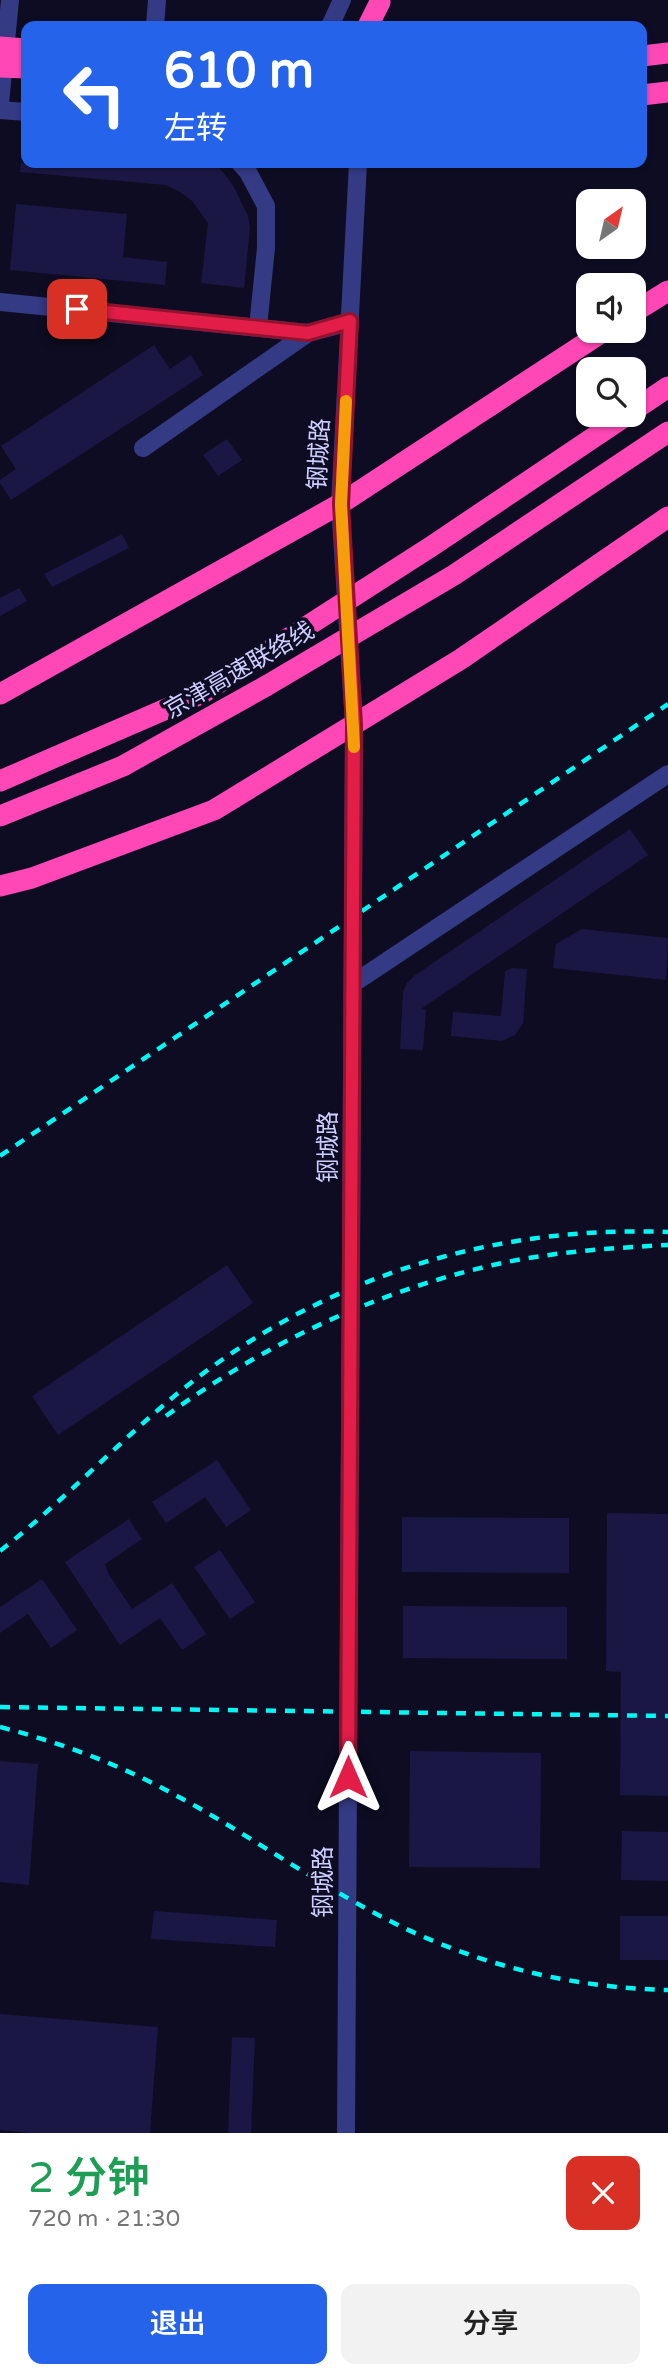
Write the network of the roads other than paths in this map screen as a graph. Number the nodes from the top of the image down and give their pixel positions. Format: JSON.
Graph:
{"nodes":[{"id":1,"x":10,"y":0,"type":"edge"},
{"id":2,"x":157,"y":0,"type":"edge"},
{"id":3,"x":343,"y":0,"type":"edge"},
{"id":4,"x":380,"y":1,"type":"edge"},
{"id":5,"x":155,"y":21,"type":"edge"},
{"id":6,"x":332,"y":21,"type":"edge"},
{"id":7,"x":343,"y":21,"type":"edge"},
{"id":8,"x":370,"y":21,"type":"edge"},
{"id":9,"x":380,"y":21,"type":"edge"},
{"id":10,"x":668,"y":53,"type":"edge"},
{"id":11,"x":7,"y":55,"type":"edge"},
{"id":12,"x":647,"y":55,"type":"edge"},
{"id":13,"x":668,"y":92,"type":"edge"},
{"id":14,"x":647,"y":94,"type":"edge"},
{"id":15,"x":0,"y":104,"type":"edge"},
{"id":16,"x":0,"y":110,"type":"edge"},
{"id":17,"x":21,"y":112,"type":"edge"},
{"id":18,"x":251,"y":168,"type":"edge"},
{"id":19,"x":358,"y":168,"type":"edge"},
{"id":20,"x":668,"y":291,"type":"edge"},
{"id":21,"x":0,"y":302,"type":"edge"},
{"id":22,"x":646,"y":305,"type":"edge"},
{"id":23,"x":350,"y":321,"type":"junction"},
{"id":24,"x":258,"y":327,"type":"junction"},
{"id":25,"x":308,"y":333,"type":"junction"},
{"id":26,"x":586,"y":343,"type":"edge"},
{"id":27,"x":668,"y":387,"type":"edge"},
{"id":28,"x":646,"y":402,"type":"edge"},
{"id":29,"x":609,"y":427,"type":"edge"},
{"id":30,"x":668,"y":432,"type":"edge"},
{"id":31,"x":143,"y":447,"type":"dead end"},
{"id":32,"x":341,"y":504,"type":"junction"},
{"id":33,"x":668,"y":517,"type":"edge"},
{"id":34,"x":0,"y":694,"type":"edge"},
{"id":35,"x":354,"y":724,"type":"junction"},
{"id":36,"x":668,"y":774,"type":"edge"},
{"id":37,"x":0,"y":781,"type":"edge"},
{"id":38,"x":0,"y":816,"type":"edge"},
{"id":39,"x":0,"y":886,"type":"edge"},
{"id":40,"x":354,"y":983,"type":"junction"},
{"id":41,"x":346,"y":2133,"type":"edge"}],
"edges":[{"from":1,"to":11,"type":"street"},
{"from":2,"to":5,"type":"street"},
{"from":3,"to":6,"type":"street"},
{"from":3,"to":7,"type":"street"},
{"from":4,"to":8,"type":"highway"},
{"from":4,"to":9,"type":"street"},
{"from":10,"to":12,"type":"highway"},
{"from":11,"to":15,"type":"street"},
{"from":13,"to":14,"type":"highway"},
{"from":16,"to":17,"type":"street"},
{"from":18,"to":24,"type":"street"},
{"from":19,"to":23,"type":"street","name":"钢城路"},
{"from":20,"to":22,"type":"highway"},
{"from":21,"to":24,"type":"street"},
{"from":23,"to":25,"type":"street"},
{"from":23,"to":32,"type":"street","name":"钢城路"},
{"from":24,"to":25,"type":"street"},
{"from":25,"to":31,"type":"street"},
{"from":26,"to":32,"type":"highway"},
{"from":27,"to":28,"type":"highway"},
{"from":29,"to":37,"type":"highway","name":"京津高速联络线","bridge":true},
{"from":30,"to":38,"type":"highway","name":"京津高速联络线","bridge":true},
{"from":32,"to":34,"type":"highway"},
{"from":32,"to":35,"type":"street","name":"钢城路"},
{"from":33,"to":35,"type":"highway"},
{"from":35,"to":39,"type":"highway"},
{"from":35,"to":40,"type":"street","name":"钢城路"},
{"from":36,"to":40,"type":"street"},
{"from":40,"to":41,"type":"street","name":"钢城路"}]}
